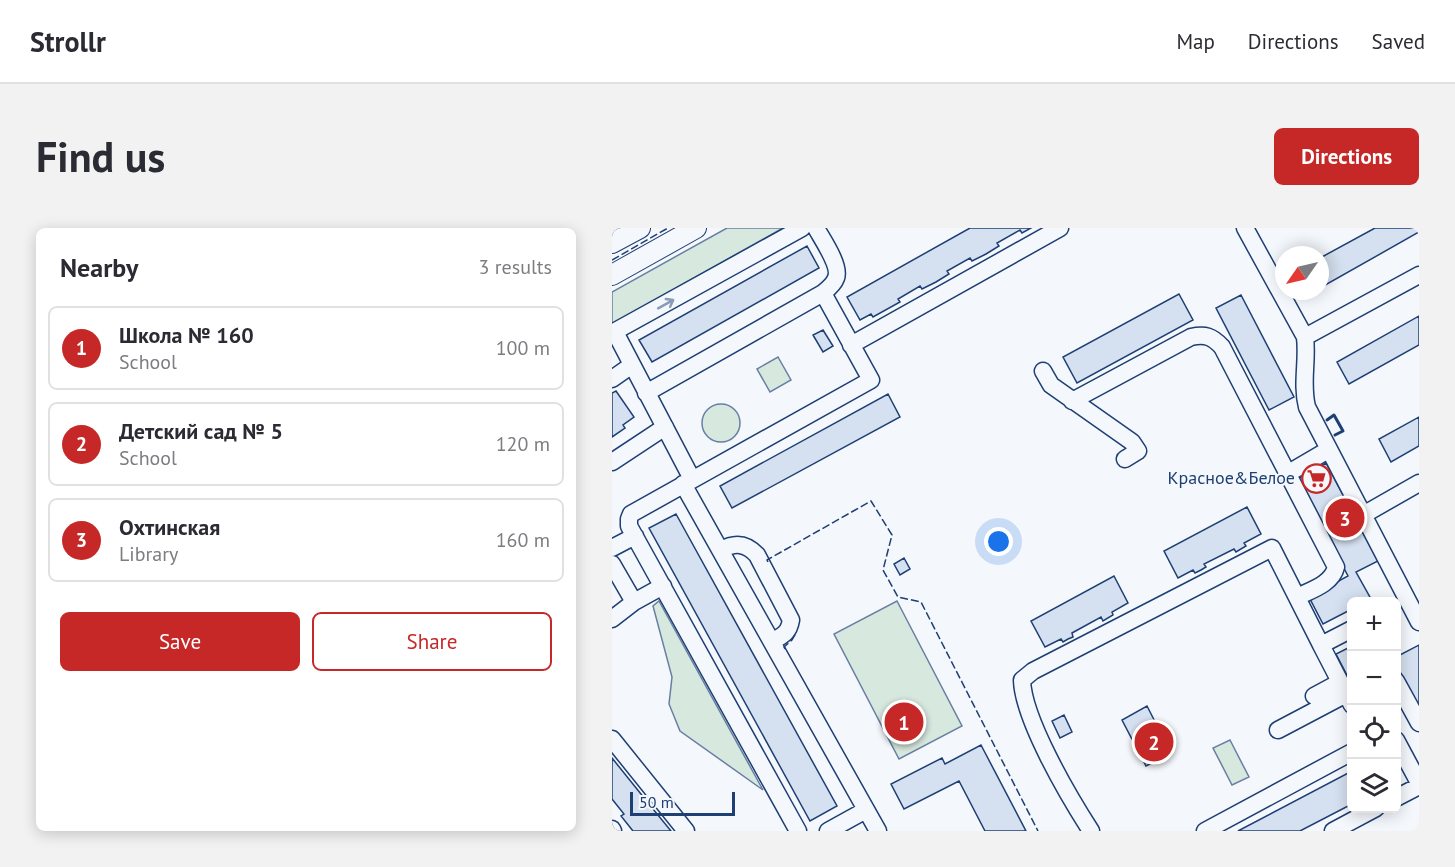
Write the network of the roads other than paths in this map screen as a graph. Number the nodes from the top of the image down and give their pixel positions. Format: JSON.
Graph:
{"nodes":[{"id":1,"x":640,"y":228,"type":"edge"},
{"id":2,"x":696,"y":228,"type":"edge"},
{"id":3,"x":802,"y":228,"type":"edge"},
{"id":4,"x":816,"y":228,"type":"edge"},
{"id":5,"x":1060,"y":228,"type":"edge"},
{"id":6,"x":1245,"y":228,"type":"edge"},
{"id":7,"x":612,"y":243,"type":"edge"},
{"id":8,"x":612,"y":275,"type":"edge"},
{"id":9,"x":1419,"y":275,"type":"edge"},
{"id":10,"x":823,"y":293,"type":"junction"},
{"id":11,"x":613,"y":333,"type":"edge"},
{"id":12,"x":1305,"y":337,"type":"junction"},
{"id":13,"x":851,"y":345,"type":"junction"},
{"id":14,"x":632,"y":365,"type":"junction"},
{"id":15,"x":1043,"y":371,"type":"dead end"},
{"id":16,"x":612,"y":379,"type":"edge"},
{"id":17,"x":646,"y":393,"type":"junction"},
{"id":18,"x":1072,"y":401,"type":"junction"},
{"id":19,"x":665,"y":427,"type":"junction"},
{"id":20,"x":1328,"y":450,"type":"junction"},
{"id":21,"x":1125,"y":459,"type":"dead end"},
{"id":22,"x":612,"y":462,"type":"edge"},
{"id":23,"x":1287,"y":474,"type":"junction"},
{"id":24,"x":688,"y":482,"type":"junction"},
{"id":25,"x":1419,"y":483,"type":"edge"},
{"id":26,"x":1363,"y":515,"type":"junction"},
{"id":27,"x":635,"y":536,"type":"junction"},
{"id":28,"x":612,"y":549,"type":"edge"},
{"id":29,"x":721,"y":550,"type":"junction"},
{"id":30,"x":613,"y":566,"type":"edge"},
{"id":31,"x":663,"y":586,"type":"junction"},
{"id":32,"x":1297,"y":597,"type":"junction"},
{"id":33,"x":634,"y":602,"type":"junction"},
{"id":34,"x":1402,"y":602,"type":"edge"},
{"id":35,"x":612,"y":619,"type":"edge"},
{"id":36,"x":1419,"y":622,"type":"edge"},
{"id":37,"x":1347,"y":632,"type":"edge"},
{"id":38,"x":773,"y":641,"type":"junction"},
{"id":39,"x":1321,"y":645,"type":"junction"},
{"id":40,"x":1401,"y":690,"type":"edge"},
{"id":41,"x":1347,"y":693,"type":"edge"},
{"id":42,"x":1314,"y":696,"type":"dead end"},
{"id":43,"x":1419,"y":723,"type":"edge"},
{"id":44,"x":1278,"y":730,"type":"dead end"},
{"id":45,"x":612,"y":739,"type":"edge"},
{"id":46,"x":1401,"y":750,"type":"edge"},
{"id":47,"x":1347,"y":755,"type":"edge"},
{"id":48,"x":1419,"y":784,"type":"edge"},
{"id":49,"x":1401,"y":795,"type":"edge"},
{"id":50,"x":866,"y":810,"type":"junction"},
{"id":51,"x":1367,"y":813,"type":"edge"},
{"id":52,"x":686,"y":831,"type":"edge"},
{"id":53,"x":798,"y":831,"type":"edge"},
{"id":54,"x":828,"y":831,"type":"edge"},
{"id":55,"x":878,"y":831,"type":"edge"},
{"id":56,"x":1091,"y":831,"type":"edge"},
{"id":57,"x":1205,"y":831,"type":"edge"},
{"id":58,"x":1333,"y":831,"type":"edge"}],
"edges":[{"from":1,"to":7,"type":"main road"},
{"from":2,"to":8,"type":"main road"},
{"from":11,"to":3,"type":"street","one_way":true},
{"from":4,"to":10,"type":"street"},
{"from":5,"to":13,"type":"street"},
{"from":6,"to":12,"type":"street"},
{"from":9,"to":12,"type":"street"},
{"from":10,"to":13,"type":"street"},
{"from":10,"to":17,"type":"street"},
{"from":11,"to":14,"type":"street"},
{"from":12,"to":20,"type":"street"},
{"from":13,"to":24,"type":"street"},
{"from":14,"to":16,"type":"street"},
{"from":14,"to":17,"type":"street"},
{"from":15,"to":18,"type":"street"},
{"from":17,"to":19,"type":"street"},
{"from":18,"to":21,"type":"street"},
{"from":18,"to":23,"type":"street"},
{"from":19,"to":22,"type":"street"},
{"from":19,"to":24,"type":"street"},
{"from":20,"to":23,"type":"street"},
{"from":20,"to":26,"type":"street"},
{"from":23,"to":32,"type":"street"},
{"from":24,"to":27,"type":"street"},
{"from":24,"to":29,"type":"street"},
{"from":25,"to":26,"type":"street"},
{"from":26,"to":34,"type":"street"},
{"from":27,"to":28,"type":"street"},
{"from":27,"to":31,"type":"street"},
{"from":29,"to":38,"type":"street"},
{"from":29,"to":38,"type":"street"},
{"from":30,"to":33,"type":"street"},
{"from":31,"to":33,"type":"street"},
{"from":31,"to":53,"type":"street"},
{"from":32,"to":39,"type":"street"},
{"from":32,"to":56,"type":"street"},
{"from":33,"to":35,"type":"street"},
{"from":34,"to":36,"type":"street"},
{"from":37,"to":39,"type":"street"},
{"from":38,"to":50,"type":"street"},
{"from":39,"to":41,"type":"street"},
{"from":40,"to":43,"type":"street"},
{"from":41,"to":42,"type":"street"},
{"from":41,"to":44,"type":"street"},
{"from":45,"to":52,"type":"street"},
{"from":46,"to":48,"type":"street"},
{"from":47,"to":57,"type":"street"},
{"from":48,"to":49,"type":"street"},
{"from":50,"to":54,"type":"street"},
{"from":50,"to":55,"type":"street"},
{"from":51,"to":58,"type":"street"}]}
